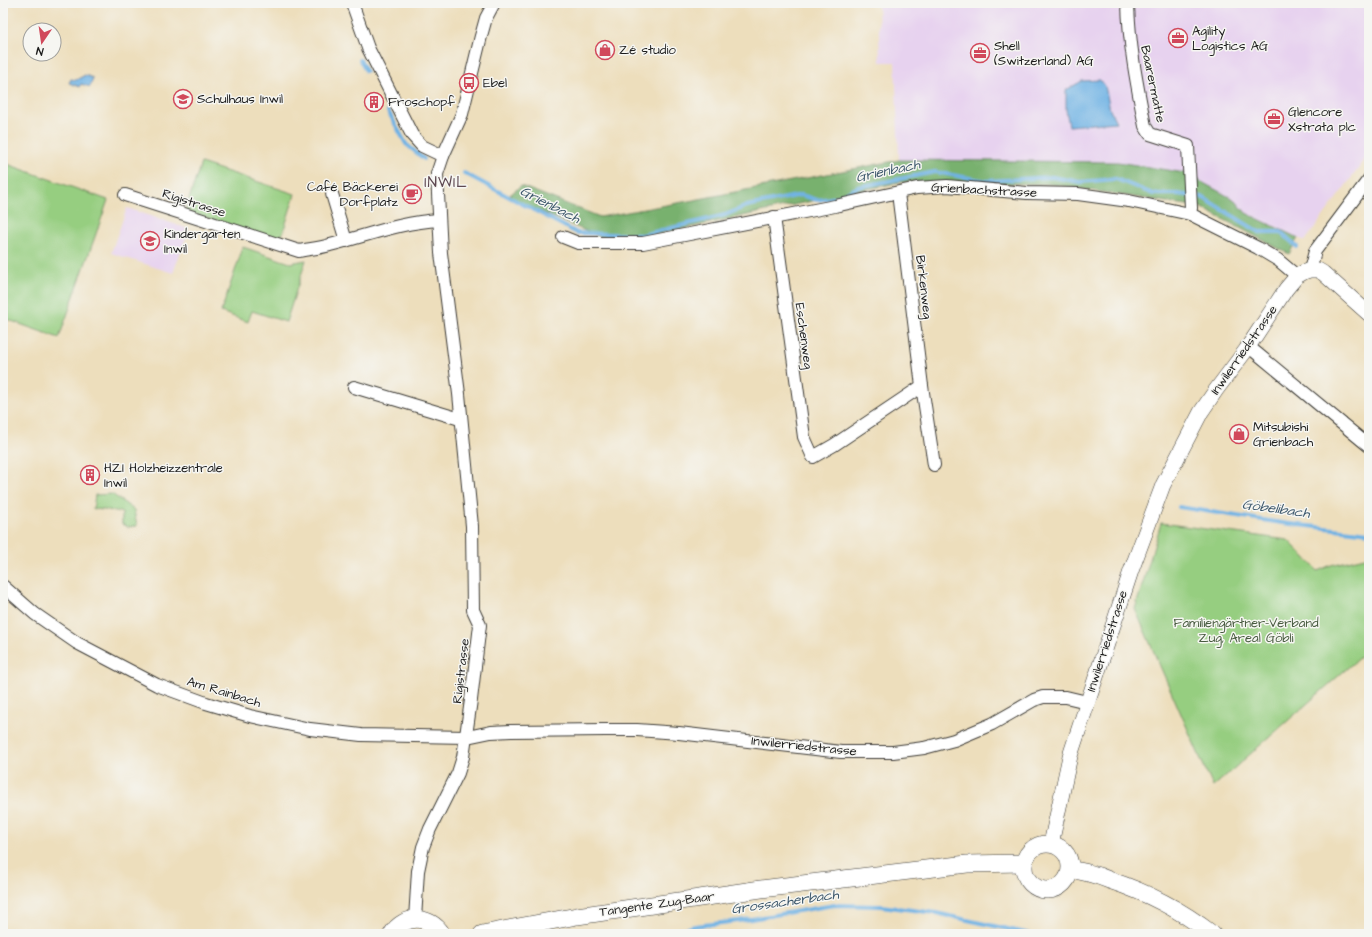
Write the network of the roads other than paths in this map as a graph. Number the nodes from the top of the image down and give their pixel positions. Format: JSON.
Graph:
{"nodes":[{"id":1,"x":352,"y":3,"type":"edge"},
{"id":2,"x":494,"y":3,"type":"edge"},
{"id":3,"x":1128,"y":3,"type":"edge"},
{"id":4,"x":443,"y":156,"type":"junction"},
{"id":5,"x":1369,"y":179,"type":"edge"},
{"id":6,"x":898,"y":192,"type":"junction"},
{"id":7,"x":332,"y":194,"type":"dead end"},
{"id":8,"x":125,"y":195,"type":"dead end"},
{"id":9,"x":1190,"y":214,"type":"junction"},
{"id":10,"x":774,"y":217,"type":"junction"},
{"id":11,"x":439,"y":220,"type":"junction"},
{"id":12,"x":563,"y":237,"type":"dead end"},
{"id":13,"x":346,"y":241,"type":"junction"},
{"id":14,"x":1304,"y":273,"type":"junction"},
{"id":15,"x":1369,"y":314,"type":"edge"},
{"id":16,"x":1248,"y":346,"type":"junction"},
{"id":17,"x":922,"y":386,"type":"junction"},
{"id":18,"x":354,"y":387,"type":"dead end"},
{"id":19,"x":460,"y":419,"type":"junction"},
{"id":20,"x":1369,"y":446,"type":"edge"},
{"id":21,"x":934,"y":465,"type":"dead end"},
{"id":22,"x":3,"y":586,"type":"edge"},
{"id":23,"x":1087,"y":702,"type":"junction"},
{"id":24,"x":466,"y":737,"type":"junction"},
{"id":25,"x":1051,"y":844,"type":"junction"},
{"id":26,"x":1024,"y":863,"type":"junction"},
{"id":27,"x":1070,"y":870,"type":"junction"},
{"id":28,"x":415,"y":919,"type":"junction"},
{"id":29,"x":392,"y":934,"type":"edge"},
{"id":30,"x":442,"y":934,"type":"edge"},
{"id":31,"x":482,"y":934,"type":"edge"},
{"id":32,"x":1212,"y":934,"type":"edge"}],
"edges":[{"from":1,"to":4,"type":"street"},
{"from":2,"to":4,"type":"street","name":"Rigistrasse"},
{"from":3,"to":9,"type":"street","name":"Baarermatte"},
{"from":4,"to":11,"type":"street","name":"Rigistrasse"},
{"from":5,"to":14,"type":"street"},
{"from":6,"to":9,"type":"street","name":"Grienbachstrasse"},
{"from":6,"to":10,"type":"street","name":"Grienbachstrasse"},
{"from":6,"to":17,"type":"street","name":"Birkenweg"},
{"from":7,"to":13,"type":"street"},
{"from":8,"to":13,"type":"street","name":"Rigistrasse"},
{"from":9,"to":14,"type":"street","name":"Grienbachstrasse"},
{"from":10,"to":12,"type":"street","name":"Grienbachstrasse"},
{"from":10,"to":17,"type":"street","name":"Eschenweg"},
{"from":11,"to":13,"type":"street","name":"Rigistrasse"},
{"from":11,"to":19,"type":"street","name":"Rigistrasse"},
{"from":14,"to":15,"type":"street"},
{"from":14,"to":16,"type":"street","name":"Inwilerriedstrasse"},
{"from":16,"to":20,"type":"street"},
{"from":16,"to":23,"type":"street","name":"Inwilerriedstrasse"},
{"from":17,"to":21,"type":"street","name":"Birkenweg"},
{"from":18,"to":19,"type":"street"},
{"from":19,"to":24,"type":"street","name":"Rigistrasse"},
{"from":22,"to":24,"type":"street","name":"Am Rainbach"},
{"from":23,"to":24,"type":"street","name":"Inwilerriedstrasse"},
{"from":23,"to":25,"type":"street"},
{"from":24,"to":28,"type":"street","name":"Rigistrasse"},
{"from":25,"to":26,"type":"main road"},
{"from":25,"to":27,"type":"main road"},
{"from":26,"to":27,"type":"main road"},
{"from":26,"to":31,"type":"main road","name":"Tangente Zug-Baar"},
{"from":27,"to":32,"type":"main road"},
{"from":28,"to":29,"type":"main road"},
{"from":28,"to":30,"type":"main road"}]}
